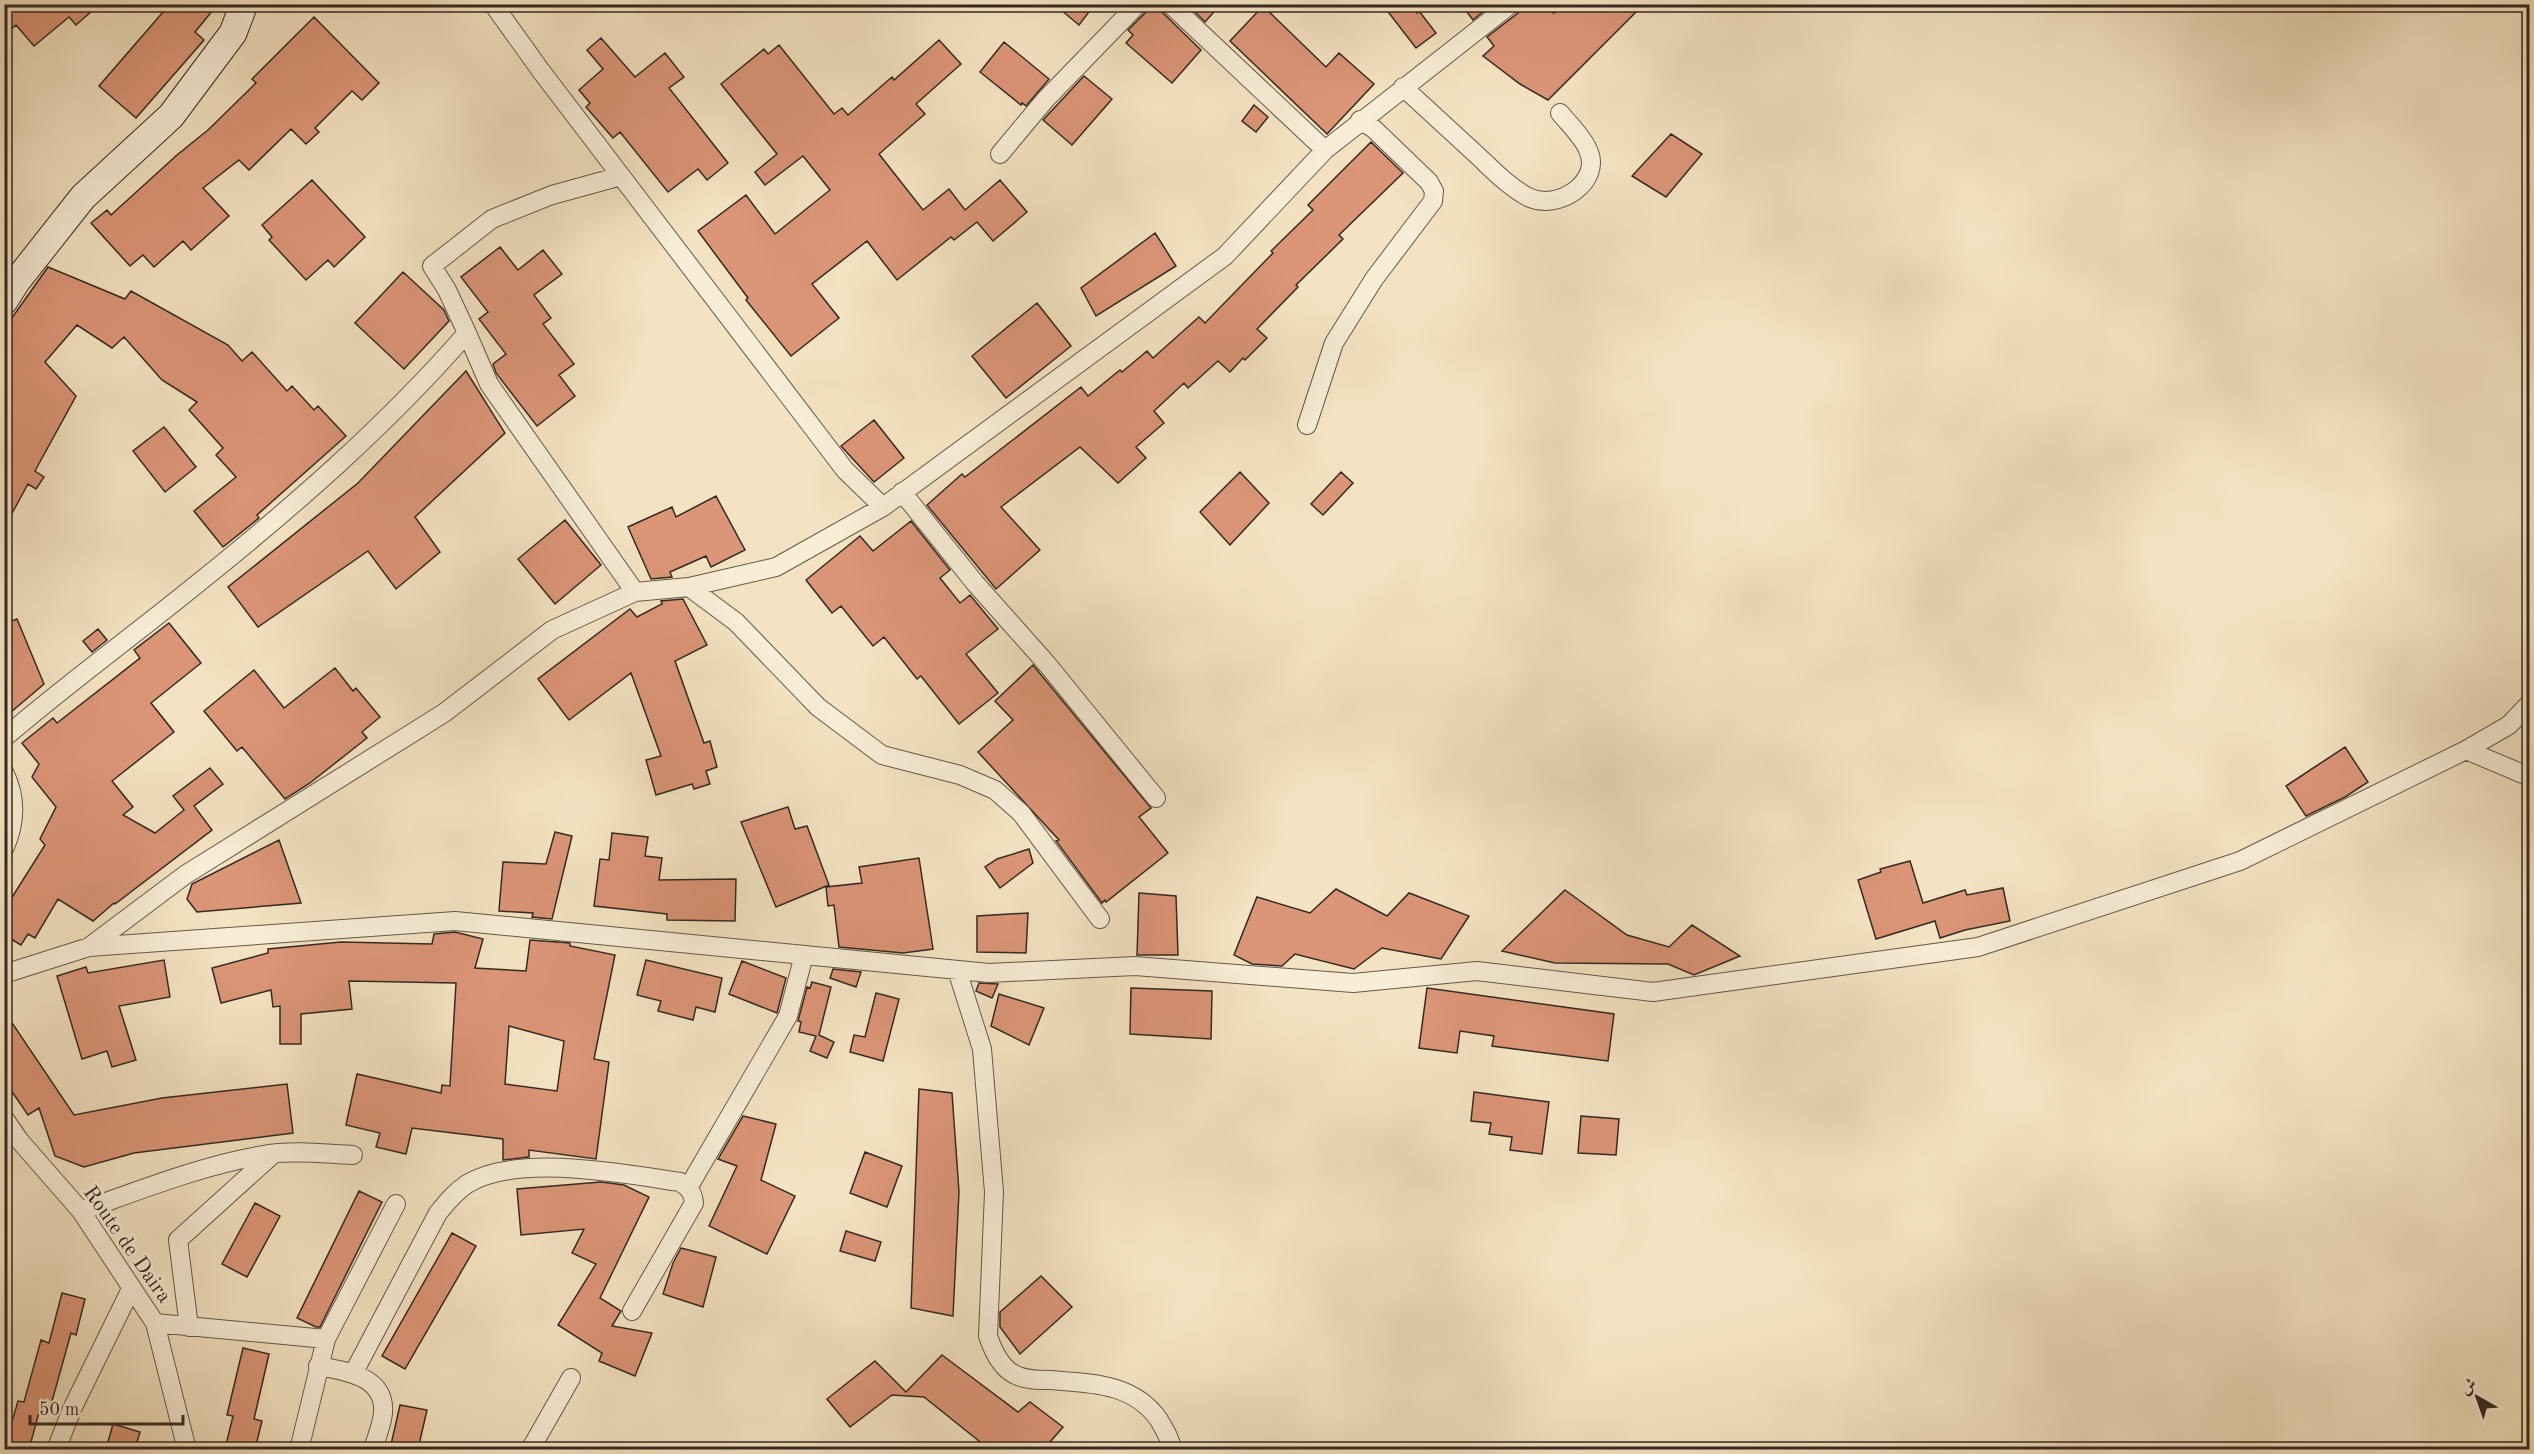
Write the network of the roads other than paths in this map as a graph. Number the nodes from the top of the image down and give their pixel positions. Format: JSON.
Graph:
{"nodes":[{"id":1,"x":244,"y":4,"type":"edge"},
{"id":2,"x":493,"y":4,"type":"edge"},
{"id":3,"x":1138,"y":4,"type":"edge"},
{"id":4,"x":1170,"y":4,"type":"edge"},
{"id":5,"x":1511,"y":4,"type":"edge"},
{"id":6,"x":1403,"y":87,"type":"junction"},
{"id":7,"x":1560,"y":113,"type":"dead end"},
{"id":8,"x":1360,"y":120,"type":"junction"},
{"id":9,"x":1325,"y":150,"type":"junction"},
{"id":10,"x":1000,"y":154,"type":"dead end"},
{"id":11,"x":621,"y":176,"type":"junction"},
{"id":12,"x":4,"y":301,"type":"edge"},
{"id":13,"x":467,"y":333,"type":"junction"},
{"id":14,"x":1307,"y":425,"type":"dead end"},
{"id":15,"x":902,"y":492,"type":"junction"},
{"id":16,"x":883,"y":507,"type":"junction"},
{"id":17,"x":689,"y":587,"type":"junction"},
{"id":18,"x":635,"y":592,"type":"junction"},
{"id":19,"x":2529,"y":703,"type":"edge"},
{"id":20,"x":4,"y":738,"type":"edge"},
{"id":21,"x":2466,"y":750,"type":"junction"},
{"id":22,"x":4,"y":772,"type":"edge"},
{"id":23,"x":2529,"y":777,"type":"edge"},
{"id":24,"x":1156,"y":798,"type":"dead end"},
{"id":25,"x":4,"y":849,"type":"edge"},
{"id":26,"x":1100,"y":919,"type":"dead end"},
{"id":27,"x":89,"y":947,"type":"junction"},
{"id":28,"x":804,"y":955,"type":"junction"},
{"id":29,"x":957,"y":970,"type":"junction"},
{"id":30,"x":4,"y":974,"type":"edge"},
{"id":31,"x":4,"y":1118,"type":"edge"},
{"id":32,"x":273,"y":1154,"type":"junction"},
{"id":33,"x":353,"y":1155,"type":"dead end"},
{"id":34,"x":688,"y":1188,"type":"junction"},
{"id":35,"x":396,"y":1204,"type":"dead end"},
{"id":36,"x":81,"y":1211,"type":"junction"},
{"id":37,"x":131,"y":1289,"type":"junction"},
{"id":38,"x":632,"y":1311,"type":"dead end"},
{"id":39,"x":155,"y":1323,"type":"junction"},
{"id":40,"x":189,"y":1326,"type":"junction"},
{"id":41,"x":326,"y":1339,"type":"junction"},
{"id":42,"x":318,"y":1366,"type":"junction"},
{"id":43,"x":354,"y":1372,"type":"junction"},
{"id":44,"x":571,"y":1378,"type":"dead end"},
{"id":45,"x":56,"y":1449,"type":"edge"},
{"id":46,"x":187,"y":1449,"type":"edge"},
{"id":47,"x":299,"y":1449,"type":"edge"},
{"id":48,"x":373,"y":1449,"type":"edge"},
{"id":49,"x":530,"y":1449,"type":"edge"},
{"id":50,"x":1172,"y":1449,"type":"edge"}],
"edges":[{"from":1,"to":12,"type":"street"},
{"from":2,"to":11,"type":"street"},
{"from":3,"to":10,"type":"street"},
{"from":4,"to":9,"type":"street"},
{"from":5,"to":6,"type":"street"},
{"from":6,"to":7,"type":"street"},
{"from":6,"to":8,"type":"street"},
{"from":8,"to":9,"type":"street"},
{"from":8,"to":14,"type":"street"},
{"from":9,"to":15,"type":"street"},
{"from":11,"to":13,"type":"street"},
{"from":11,"to":16,"type":"street"},
{"from":13,"to":18,"type":"street"},
{"from":13,"to":20,"type":"street"},
{"from":15,"to":16,"type":"street"},
{"from":15,"to":24,"type":"street"},
{"from":16,"to":17,"type":"street"},
{"from":17,"to":18,"type":"street"},
{"from":17,"to":26,"type":"street"},
{"from":18,"to":27,"type":"street"},
{"from":19,"to":21,"type":"street"},
{"from":21,"to":23,"type":"street"},
{"from":21,"to":29,"type":"street"},
{"from":22,"to":25,"type":"street"},
{"from":27,"to":28,"type":"street"},
{"from":27,"to":30,"type":"street"},
{"from":28,"to":29,"type":"street"},
{"from":28,"to":34,"type":"street"},
{"from":29,"to":50,"type":"street"},
{"from":31,"to":36,"type":"street","name":"Route de Daira"},
{"from":32,"to":33,"type":"street"},
{"from":32,"to":36,"type":"street"},
{"from":32,"to":40,"type":"street"},
{"from":34,"to":38,"type":"street"},
{"from":34,"to":43,"type":"street"},
{"from":35,"to":41,"type":"street"},
{"from":36,"to":37,"type":"street","name":"Route de Daira"},
{"from":37,"to":39,"type":"street","name":"Route de Daira"},
{"from":37,"to":45,"type":"street"},
{"from":39,"to":40,"type":"street"},
{"from":39,"to":46,"type":"street","name":"Route de Daira"},
{"from":40,"to":41,"type":"street"},
{"from":41,"to":42,"type":"street"},
{"from":42,"to":43,"type":"street"},
{"from":42,"to":47,"type":"street"},
{"from":43,"to":48,"type":"street"},
{"from":44,"to":49,"type":"street"}]}
